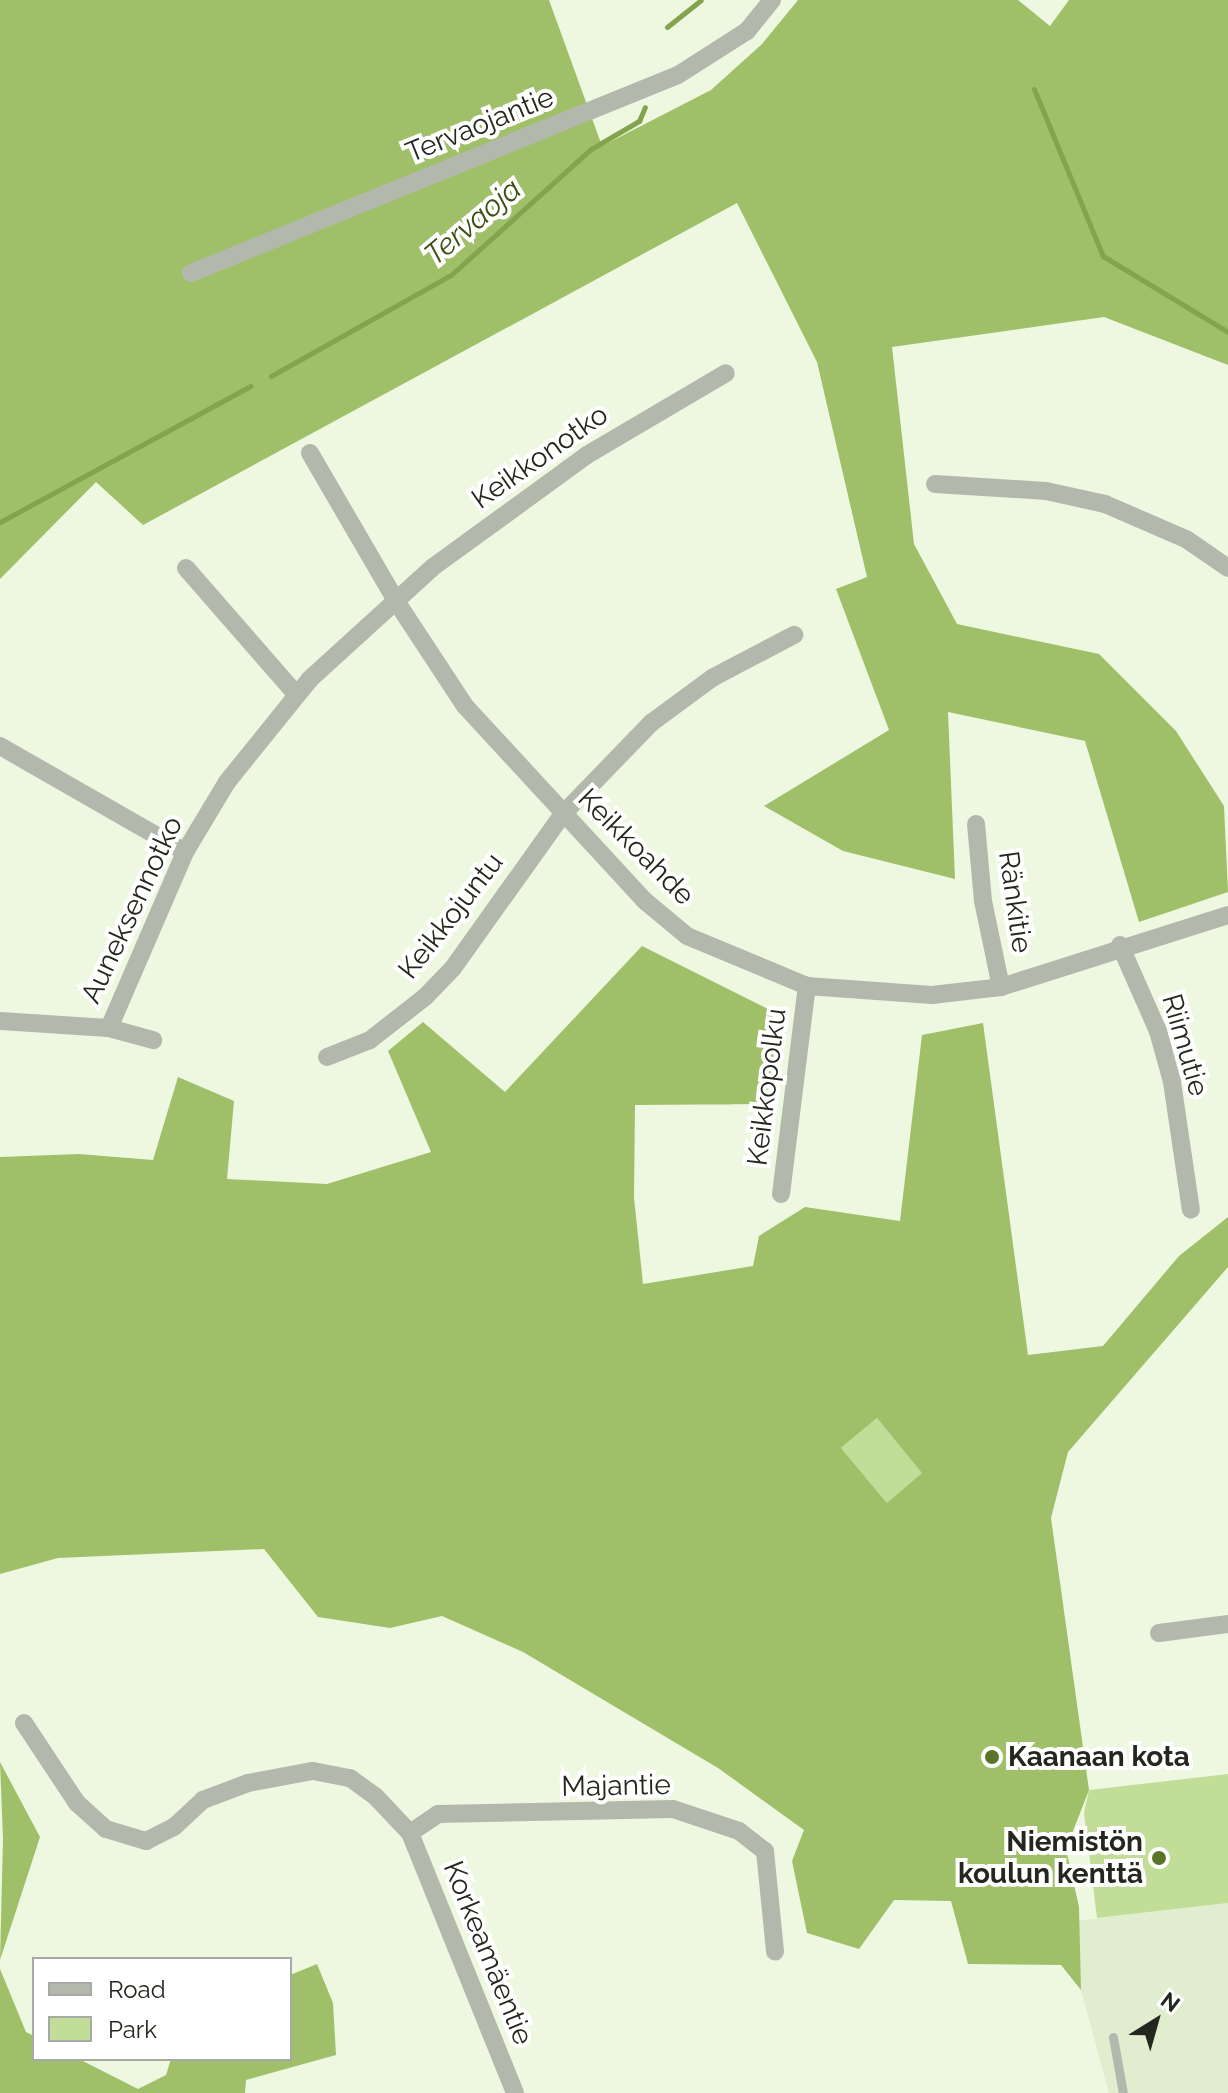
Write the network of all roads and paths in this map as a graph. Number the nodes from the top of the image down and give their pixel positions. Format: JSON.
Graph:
{"nodes":[{"id":1,"x":772,"y":0,"type":"edge"},
{"id":2,"x":191,"y":273,"type":"dead end"},
{"id":3,"x":726,"y":373,"type":"dead end"},
{"id":4,"x":310,"y":453,"type":"dead end"},
{"id":5,"x":935,"y":484,"type":"dead end"},
{"id":6,"x":186,"y":568,"type":"dead end"},
{"id":7,"x":1228,"y":568,"type":"edge"},
{"id":8,"x":396,"y":601,"type":"junction"},
{"id":9,"x":794,"y":635,"type":"dead end"},
{"id":10,"x":296,"y":694,"type":"junction"},
{"id":11,"x":0,"y":746,"type":"edge"},
{"id":12,"x":562,"y":815,"type":"junction"},
{"id":13,"x":976,"y":824,"type":"dead end"},
{"id":14,"x":185,"y":852,"type":"junction"},
{"id":15,"x":1228,"y":915,"type":"edge"},
{"id":16,"x":1120,"y":945,"type":"junction"},
{"id":17,"x":807,"y":986,"type":"junction"},
{"id":18,"x":1001,"y":987,"type":"junction"},
{"id":19,"x":0,"y":1021,"type":"edge"},
{"id":20,"x":109,"y":1028,"type":"junction"},
{"id":21,"x":153,"y":1040,"type":"dead end"},
{"id":22,"x":327,"y":1057,"type":"dead end"},
{"id":23,"x":781,"y":1194,"type":"dead end"},
{"id":24,"x":1191,"y":1210,"type":"dead end"},
{"id":25,"x":1228,"y":1624,"type":"edge"},
{"id":26,"x":1159,"y":1633,"type":"dead end"},
{"id":27,"x":24,"y":1723,"type":"dead end"},
{"id":28,"x":410,"y":1833,"type":"junction"},
{"id":29,"x":775,"y":1952,"type":"dead end"},
{"id":30,"x":1113,"y":2037,"type":"dead end"},
{"id":31,"x":515,"y":2093,"type":"edge"},
{"id":32,"x":1123,"y":2093,"type":"edge"}],
"edges":[{"from":1,"to":2,"type":"street","name":"Tervaojantie"},
{"from":3,"to":8,"type":"street","name":"Keikkonotko"},
{"from":4,"to":8,"type":"street","name":"Keikkoahde"},
{"from":5,"to":7,"type":"street"},
{"from":6,"to":10,"type":"street"},
{"from":8,"to":10,"type":"street","name":"Auneksennotko"},
{"from":8,"to":12,"type":"street","name":"Keikkoahde"},
{"from":9,"to":12,"type":"street","name":"Keikkojuntu"},
{"from":10,"to":14,"type":"street","name":"Auneksennotko"},
{"from":11,"to":14,"type":"street"},
{"from":12,"to":17,"type":"street","name":"Keikkoahde"},
{"from":12,"to":22,"type":"street","name":"Keikkojuntu"},
{"from":13,"to":18,"type":"street","name":"Ränkitie"},
{"from":14,"to":20,"type":"street","name":"Auneksennotko"},
{"from":15,"to":16,"type":"street","name":"Keikkoahde"},
{"from":16,"to":18,"type":"street","name":"Keikkoahde"},
{"from":16,"to":24,"type":"street","name":"Riimutie"},
{"from":17,"to":18,"type":"street","name":"Keikkoahde"},
{"from":17,"to":23,"type":"street","name":"Keikkopolku"},
{"from":19,"to":20,"type":"street","name":"Auneksennotko"},
{"from":20,"to":21,"type":"street","name":"Auneksennotko"},
{"from":25,"to":26,"type":"street"},
{"from":27,"to":28,"type":"street"},
{"from":28,"to":29,"type":"street","name":"Majantie"},
{"from":28,"to":31,"type":"street","name":"Korkeamäentie"},
{"from":30,"to":32,"type":"lane"}]}
